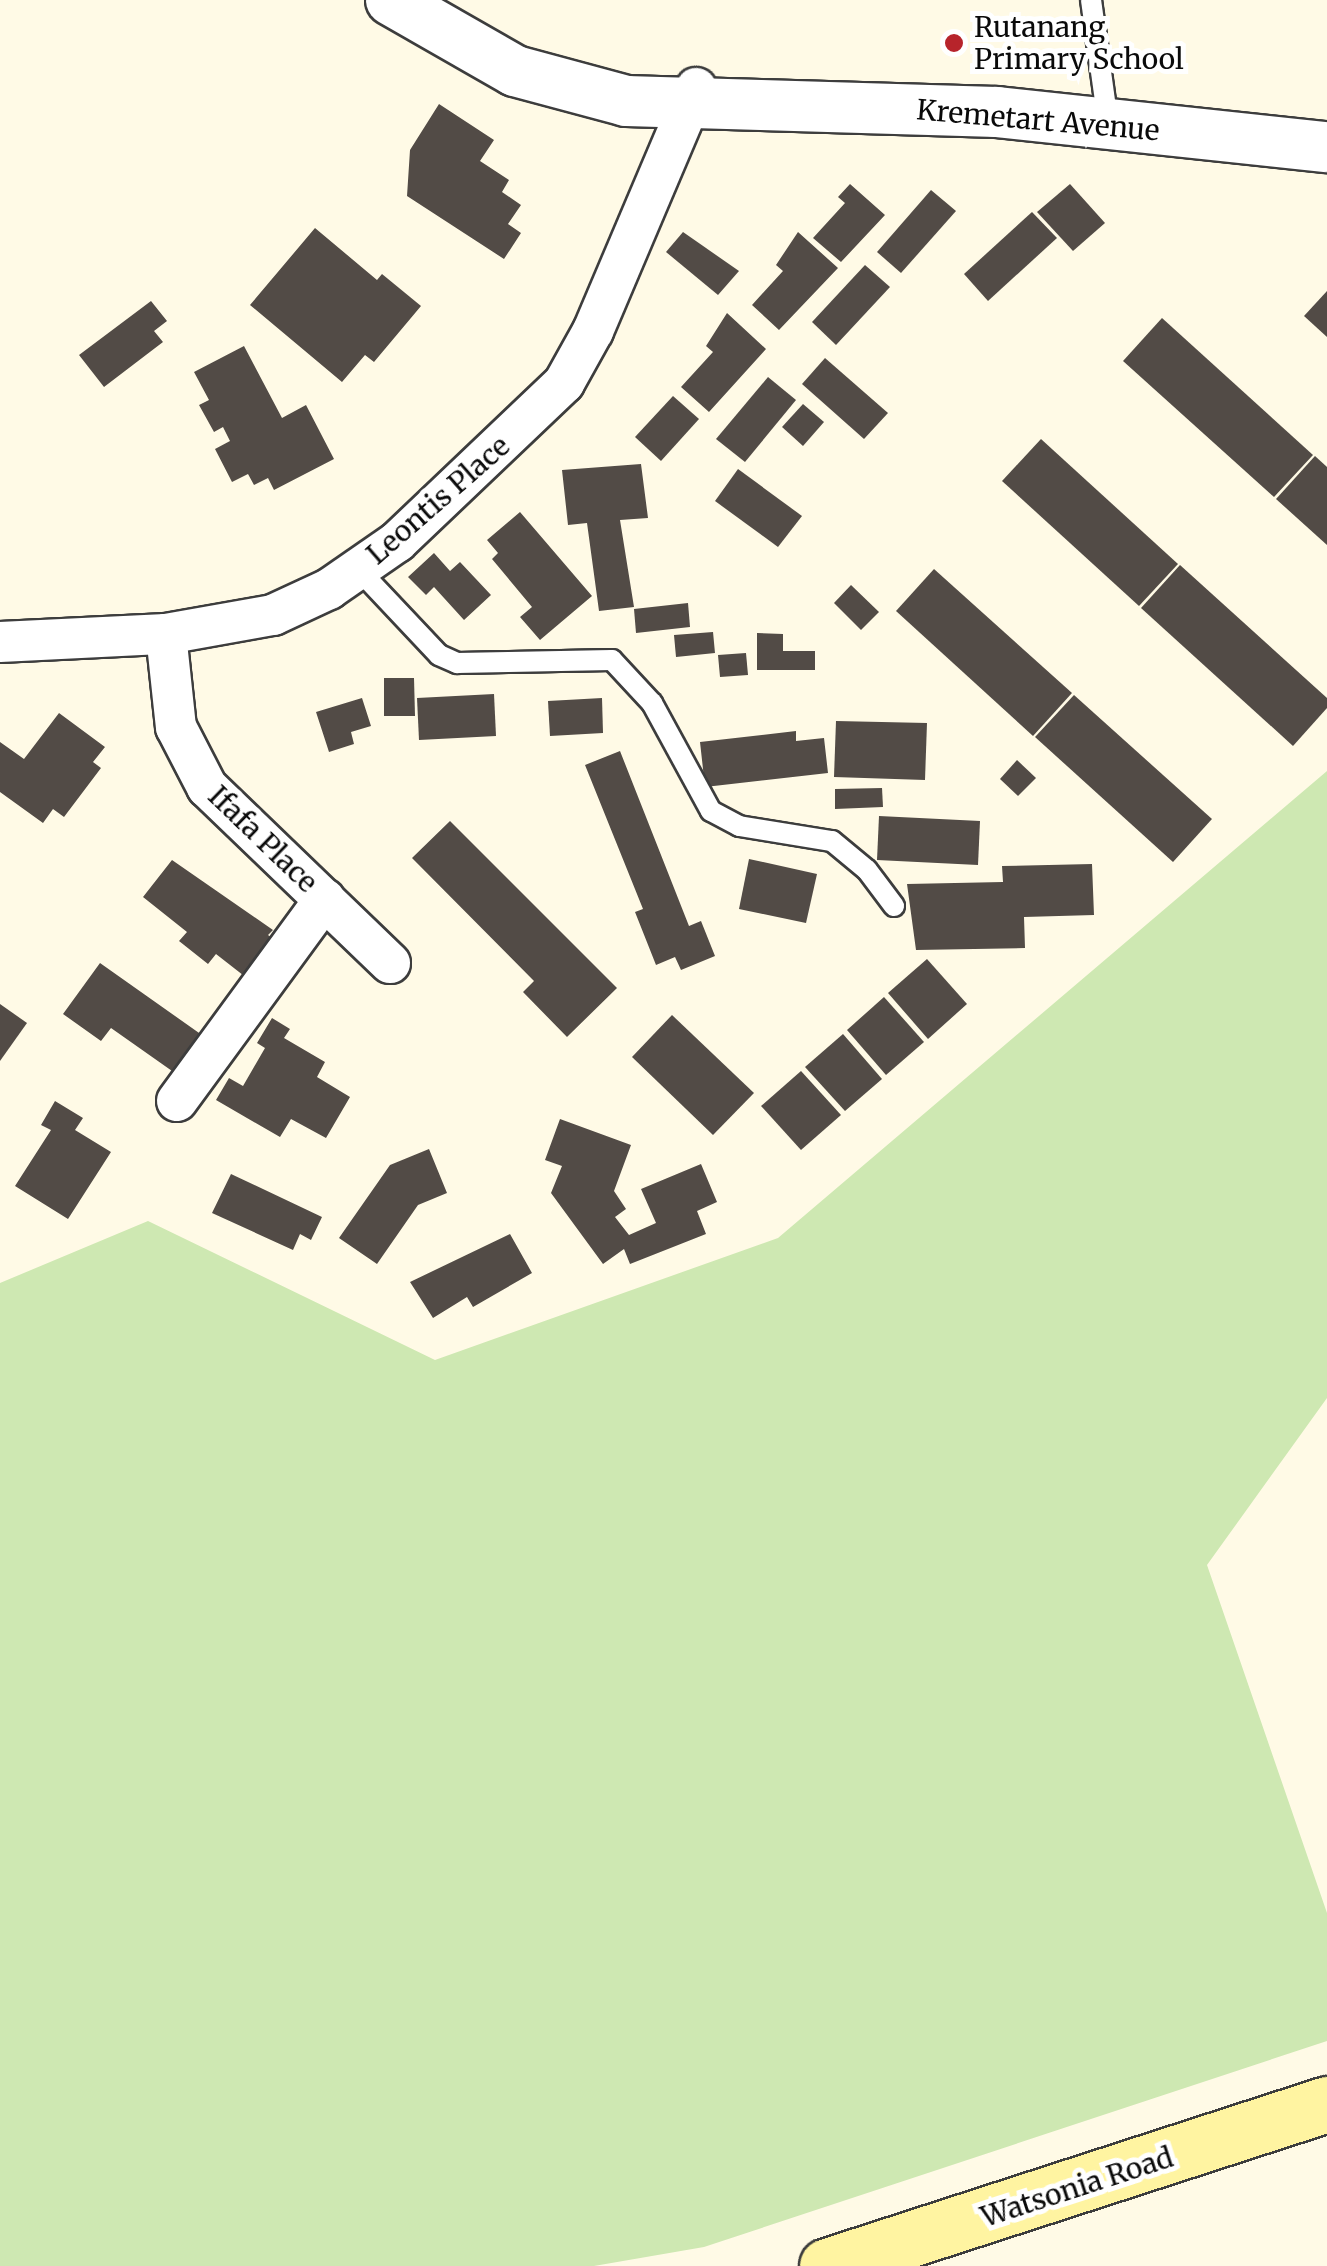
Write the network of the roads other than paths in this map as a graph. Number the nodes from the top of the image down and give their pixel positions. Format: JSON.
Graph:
{"nodes":[{"id":1,"x":391,"y":0,"type":"edge"},
{"id":2,"x":448,"y":0,"type":"edge"},
{"id":3,"x":1091,"y":0,"type":"edge"},
{"id":4,"x":694,"y":97,"type":"junction"},
{"id":5,"x":1109,"y":124,"type":"junction"},
{"id":6,"x":1327,"y":147,"type":"edge"},
{"id":7,"x":358,"y":569,"type":"junction"},
{"id":8,"x":166,"y":634,"type":"junction"},
{"id":9,"x":0,"y":642,"type":"edge"},
{"id":10,"x":325,"y":900,"type":"junction"},
{"id":11,"x":894,"y":906,"type":"dead end"},
{"id":12,"x":390,"y":964,"type":"dead end"},
{"id":13,"x":176,"y":1101,"type":"dead end"},
{"id":14,"x":1327,"y":2104,"type":"edge"},
{"id":15,"x":827,"y":2266,"type":"edge"}],
"edges":[{"from":1,"to":4,"type":"street","name":"Kremetart Avenue"},
{"from":2,"to":4,"type":"street","name":"Kremetart Avenue"},
{"from":3,"to":5,"type":"lane"},
{"from":4,"to":5,"type":"street","name":"Kremetart Avenue"},
{"from":4,"to":7,"type":"street","name":"Leontis Place"},
{"from":5,"to":6,"type":"street","name":"Kremetart Avenue"},
{"from":7,"to":8,"type":"street","name":"Leontis Place"},
{"from":7,"to":11,"type":"lane"},
{"from":8,"to":9,"type":"street","name":"Leontis Place"},
{"from":8,"to":10,"type":"street","name":"Ifafa Place"},
{"from":10,"to":12,"type":"street","name":"Ifafa Place"},
{"from":10,"to":13,"type":"street"},
{"from":14,"to":15,"type":"main road","name":"Watsonia Road"}]}
